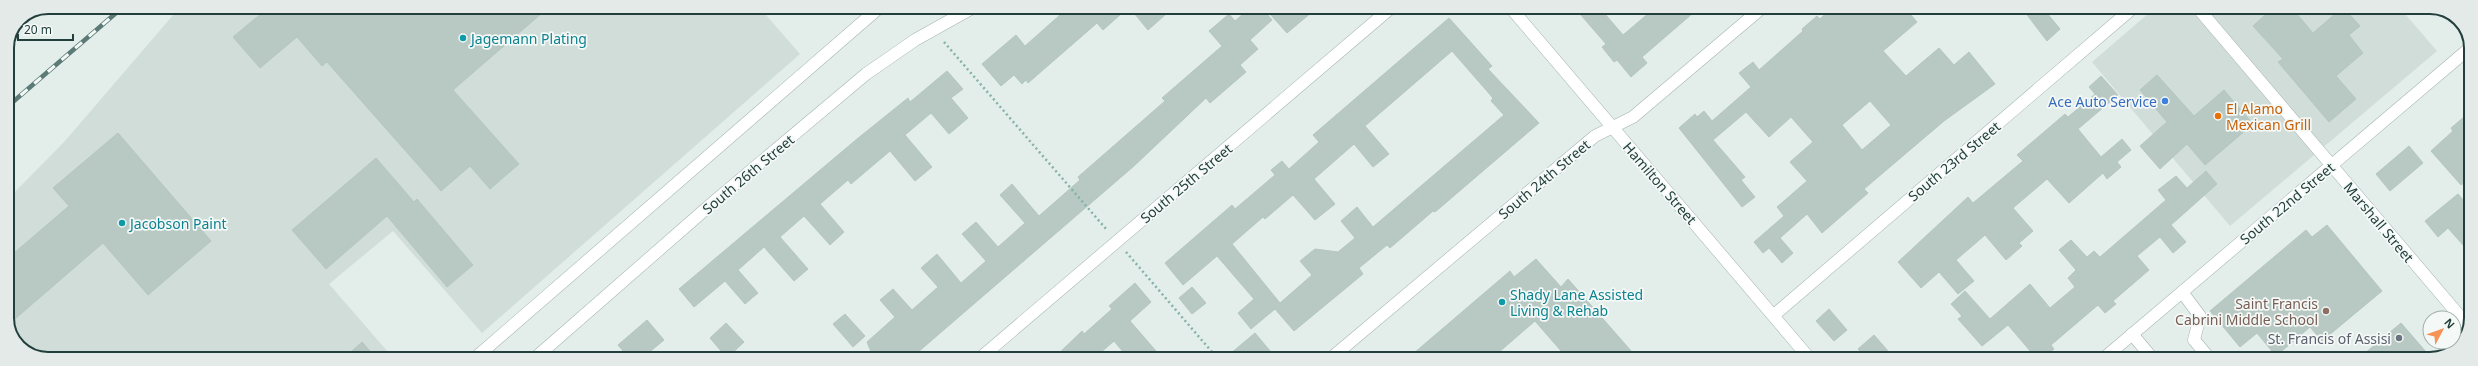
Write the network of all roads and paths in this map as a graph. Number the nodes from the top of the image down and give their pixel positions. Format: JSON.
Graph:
{"nodes":[{"id":1,"x":872,"y":14,"type":"edge"},
{"id":2,"x":962,"y":14,"type":"edge"},
{"id":3,"x":1384,"y":14,"type":"edge"},
{"id":4,"x":1516,"y":14,"type":"edge"},
{"id":5,"x":1755,"y":14,"type":"edge"},
{"id":6,"x":2126,"y":14,"type":"edge"},
{"id":7,"x":2203,"y":14,"type":"edge"},
{"id":8,"x":933,"y":30,"type":"junction"},
{"id":9,"x":2464,"y":53,"type":"edge"},
{"id":10,"x":1613,"y":129,"type":"junction"},
{"id":11,"x":2332,"y":166,"type":"junction"},
{"id":12,"x":1117,"y":242,"type":"junction"},
{"id":13,"x":2182,"y":292,"type":"junction"},
{"id":14,"x":1774,"y":315,"type":"junction"},
{"id":15,"x":2464,"y":321,"type":"edge"},
{"id":16,"x":2132,"y":334,"type":"junction"},
{"id":17,"x":482,"y":352,"type":"edge"},
{"id":18,"x":542,"y":352,"type":"edge"},
{"id":19,"x":987,"y":352,"type":"edge"},
{"id":20,"x":1212,"y":352,"type":"edge"},
{"id":21,"x":1338,"y":352,"type":"edge"},
{"id":22,"x":1804,"y":352,"type":"edge"},
{"id":23,"x":2111,"y":352,"type":"edge"},
{"id":24,"x":2147,"y":352,"type":"edge"},
{"id":25,"x":2204,"y":352,"type":"edge"}],
"edges":[{"from":1,"to":17,"type":"street"},
{"from":2,"to":8,"type":"street","name":"South 26th Street"},
{"from":3,"to":12,"type":"street","name":"South 25th Street"},
{"from":4,"to":10,"type":"street","name":"Hamilton Street"},
{"from":5,"to":10,"type":"street","name":"South 24th Street"},
{"from":6,"to":14,"type":"street","name":"South 23rd Street"},
{"from":7,"to":11,"type":"street","name":"Marshall Street"},
{"from":8,"to":12,"type":"path"},
{"from":8,"to":18,"type":"street","name":"South 26th Street"},
{"from":9,"to":11,"type":"street","name":"South 22nd Street"},
{"from":10,"to":14,"type":"street","name":"Hamilton Street"},
{"from":10,"to":21,"type":"street","name":"South 24th Street"},
{"from":11,"to":13,"type":"street","name":"South 22nd Street"},
{"from":11,"to":15,"type":"street","name":"Marshall Street"},
{"from":12,"to":19,"type":"street","name":"South 25th Street"},
{"from":12,"to":20,"type":"path"},
{"from":13,"to":16,"type":"street","name":"South 22nd Street"},
{"from":13,"to":25,"type":"street"},
{"from":14,"to":22,"type":"street","name":"Hamilton Street"},
{"from":16,"to":23,"type":"street","name":"South 22nd Street"},
{"from":16,"to":24,"type":"street"}]}
